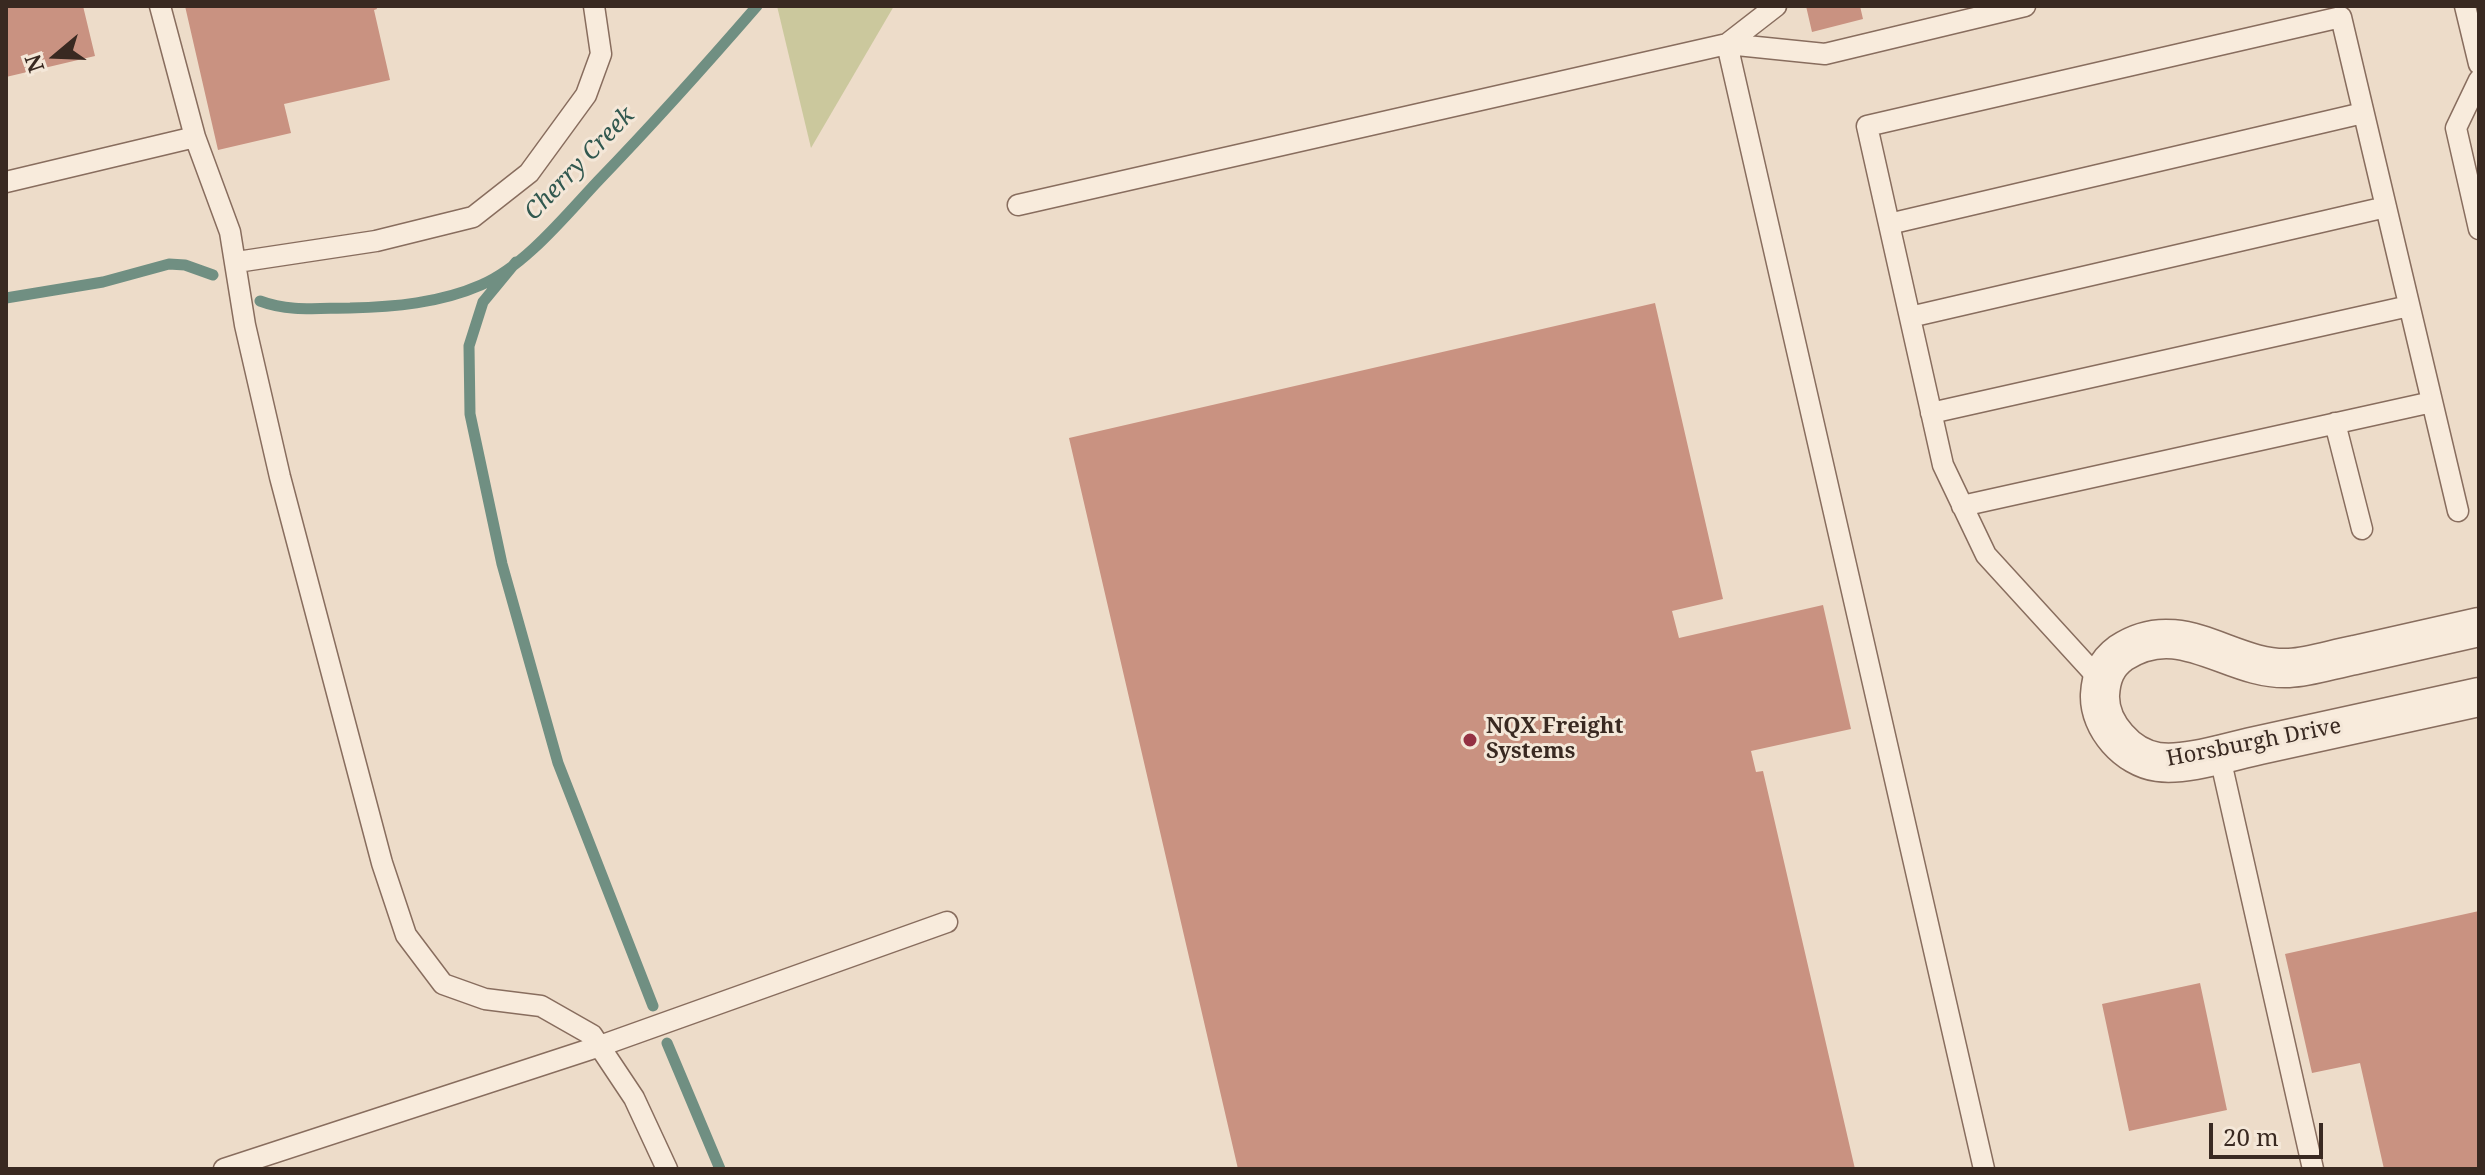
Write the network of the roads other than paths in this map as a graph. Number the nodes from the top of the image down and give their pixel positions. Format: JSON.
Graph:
{"nodes":[{"id":1,"x":160,"y":6,"type":"edge"},
{"id":2,"x":594,"y":6,"type":"edge"},
{"id":3,"x":1776,"y":6,"type":"edge"},
{"id":4,"x":2025,"y":6,"type":"edge"},
{"id":5,"x":2465,"y":6,"type":"edge"},
{"id":6,"x":1727,"y":44,"type":"junction"},
{"id":7,"x":2479,"y":64,"type":"edge"},
{"id":8,"x":2479,"y":80,"type":"edge"},
{"id":9,"x":2363,"y":113,"type":"junction"},
{"id":10,"x":195,"y":137,"type":"junction"},
{"id":11,"x":6,"y":182,"type":"edge"},
{"id":12,"x":1018,"y":205,"type":"dead end"},
{"id":13,"x":2386,"y":207,"type":"junction"},
{"id":14,"x":1889,"y":224,"type":"junction"},
{"id":15,"x":2479,"y":229,"type":"edge"},
{"id":16,"x":237,"y":262,"type":"junction"},
{"id":17,"x":2409,"y":306,"type":"junction"},
{"id":18,"x":1910,"y":317,"type":"junction"},
{"id":19,"x":2432,"y":402,"type":"junction"},
{"id":20,"x":1931,"y":413,"type":"junction"},
{"id":21,"x":2335,"y":423,"type":"junction"},
{"id":22,"x":1962,"y":506,"type":"junction"},
{"id":23,"x":2458,"y":511,"type":"dead end"},
{"id":24,"x":2362,"y":529,"type":"dead end"},
{"id":25,"x":2479,"y":627,"type":"edge"},
{"id":26,"x":2101,"y":681,"type":"junction"},
{"id":27,"x":2479,"y":697,"type":"edge"},
{"id":28,"x":2219,"y":753,"type":"junction"},
{"id":29,"x":947,"y":922,"type":"dead end"},
{"id":30,"x":600,"y":1046,"type":"junction"},
{"id":31,"x":224,"y":1169,"type":"edge"},
{"id":32,"x":667,"y":1169,"type":"edge"},
{"id":33,"x":1984,"y":1169,"type":"edge"},
{"id":34,"x":2313,"y":1169,"type":"edge"}],
"edges":[{"from":1,"to":10,"type":"lane"},
{"from":2,"to":16,"type":"lane"},
{"from":3,"to":6,"type":"lane"},
{"from":4,"to":6,"type":"lane"},
{"from":5,"to":7,"type":"lane"},
{"from":6,"to":12,"type":"lane"},
{"from":6,"to":33,"type":"lane"},
{"from":8,"to":15,"type":"lane"},
{"from":9,"to":13,"type":"lane"},
{"from":9,"to":14,"type":"lane"},
{"from":9,"to":14,"type":"lane"},
{"from":10,"to":11,"type":"lane"},
{"from":10,"to":16,"type":"lane"},
{"from":13,"to":17,"type":"lane"},
{"from":13,"to":18,"type":"lane"},
{"from":14,"to":18,"type":"lane"},
{"from":16,"to":30,"type":"lane"},
{"from":17,"to":19,"type":"lane"},
{"from":17,"to":20,"type":"lane"},
{"from":18,"to":20,"type":"lane"},
{"from":19,"to":21,"type":"lane"},
{"from":19,"to":23,"type":"lane"},
{"from":20,"to":22,"type":"lane"},
{"from":21,"to":22,"type":"lane"},
{"from":21,"to":24,"type":"lane"},
{"from":22,"to":26,"type":"lane"},
{"from":25,"to":26,"type":"street"},
{"from":26,"to":28,"type":"street","name":"Horsburgh Drive"},
{"from":27,"to":28,"type":"street","name":"Horsburgh Drive"},
{"from":28,"to":34,"type":"lane"},
{"from":29,"to":30,"type":"lane"},
{"from":30,"to":31,"type":"lane"},
{"from":30,"to":32,"type":"lane"}]}
